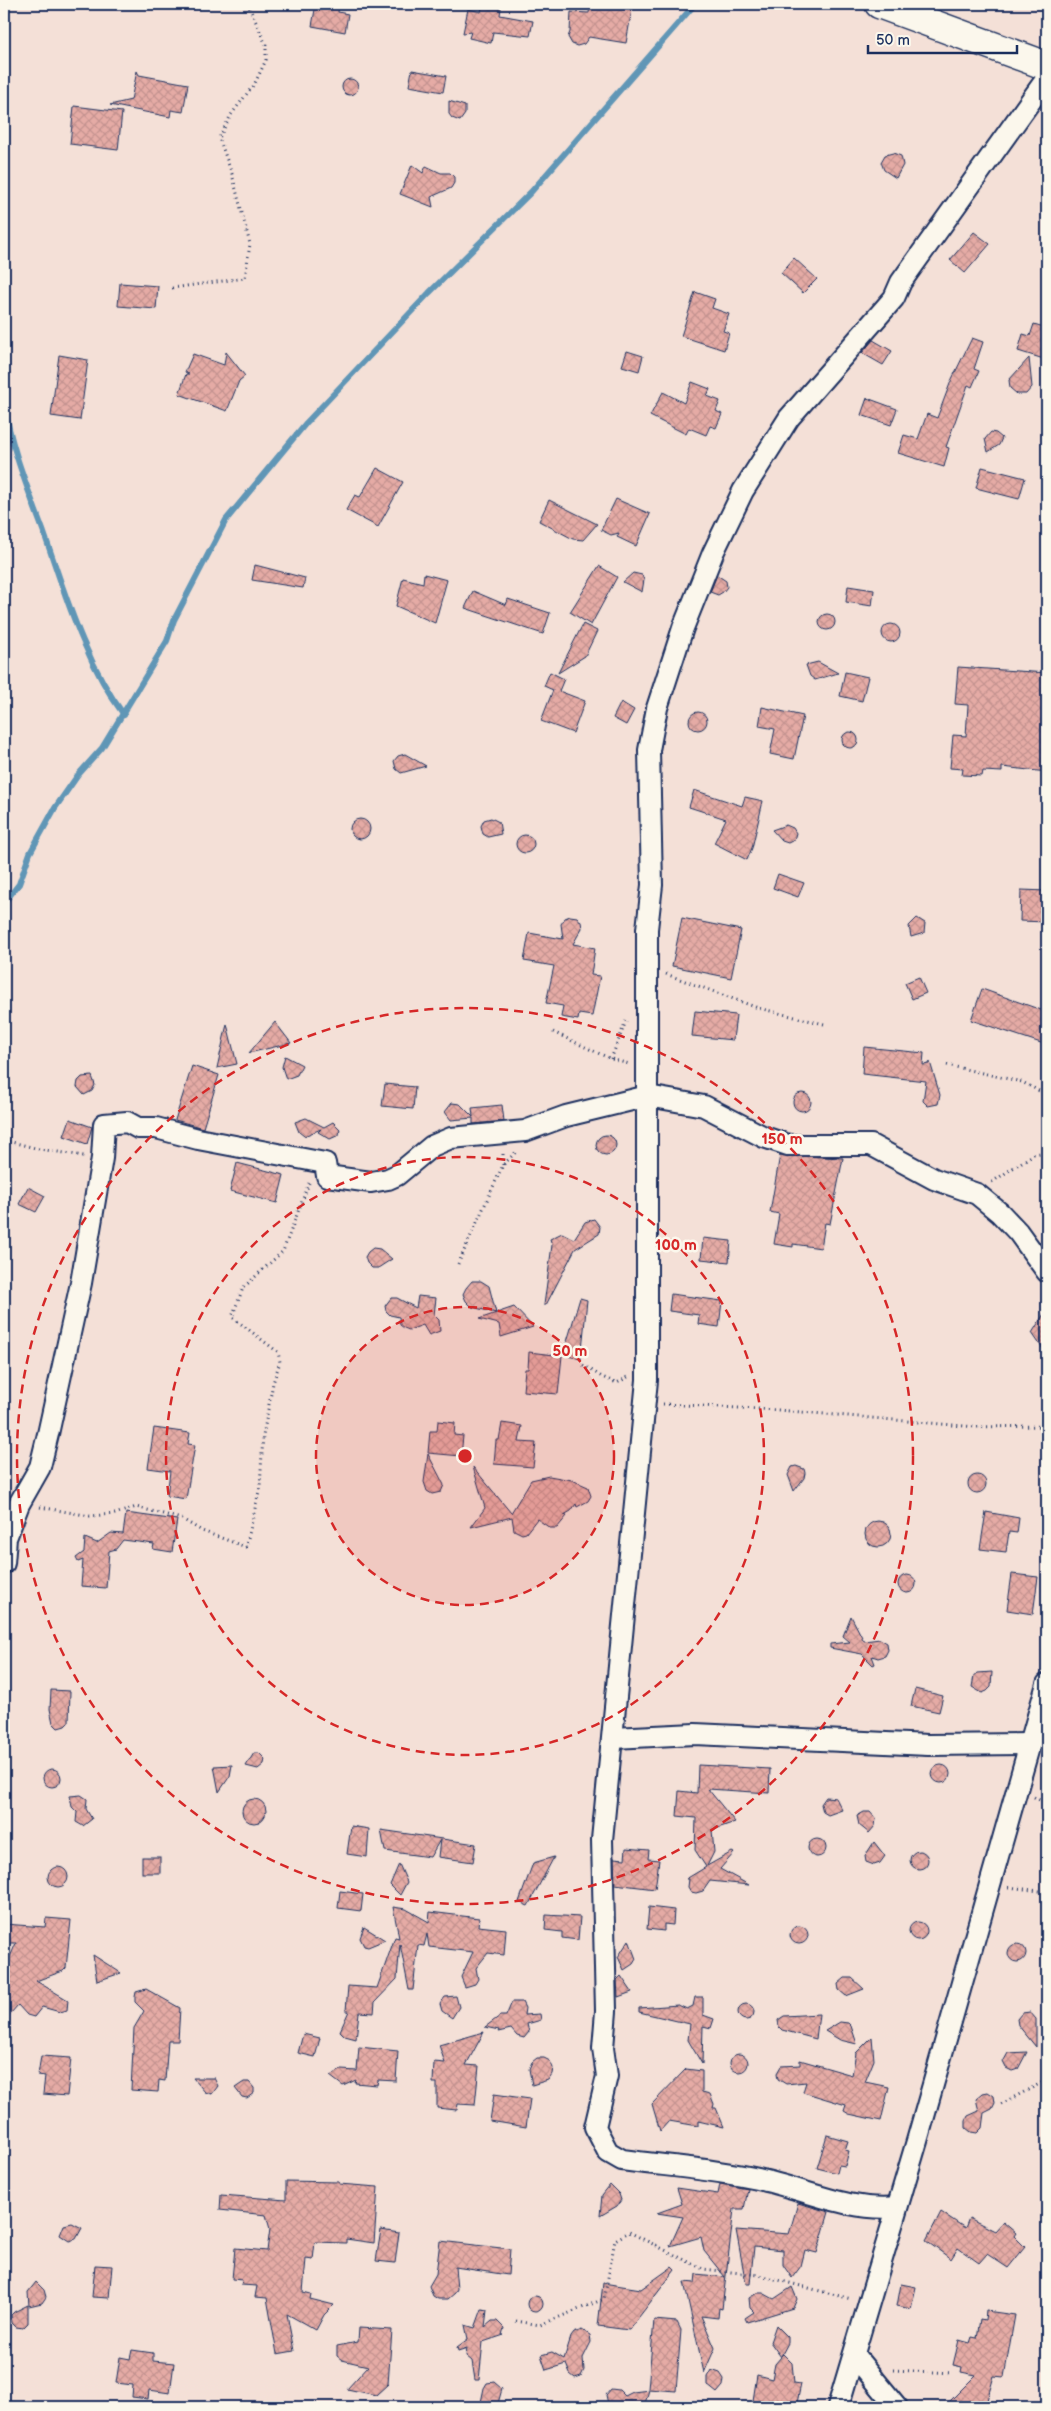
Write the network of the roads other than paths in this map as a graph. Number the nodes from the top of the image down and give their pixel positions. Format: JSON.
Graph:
{"nodes":[{"id":1,"x":879,"y":4,"type":"edge"},
{"id":2,"x":1047,"y":66,"type":"edge"},
{"id":3,"x":1047,"y":78,"type":"edge"},
{"id":4,"x":648,"y":1096,"type":"junction"},
{"id":5,"x":1047,"y":1272,"type":"edge"},
{"id":6,"x":4,"y":1563,"type":"edge"},
{"id":7,"x":1047,"y":1684,"type":"edge"},
{"id":8,"x":613,"y":1738,"type":"junction"},
{"id":9,"x":1030,"y":1744,"type":"junction"},
{"id":10,"x":897,"y":2207,"type":"junction"},
{"id":11,"x":854,"y":2355,"type":"junction"},
{"id":12,"x":838,"y":2407,"type":"edge"},
{"id":13,"x":896,"y":2407,"type":"edge"}],
"edges":[{"from":1,"to":2,"type":"street"},
{"from":3,"to":4,"type":"street"},
{"from":4,"to":5,"type":"street"},
{"from":4,"to":6,"type":"street"},
{"from":4,"to":8,"type":"street"},
{"from":7,"to":9,"type":"street"},
{"from":8,"to":9,"type":"street"},
{"from":8,"to":10,"type":"street"},
{"from":9,"to":10,"type":"street"},
{"from":10,"to":11,"type":"street"},
{"from":11,"to":12,"type":"street"},
{"from":11,"to":13,"type":"street"}]}
